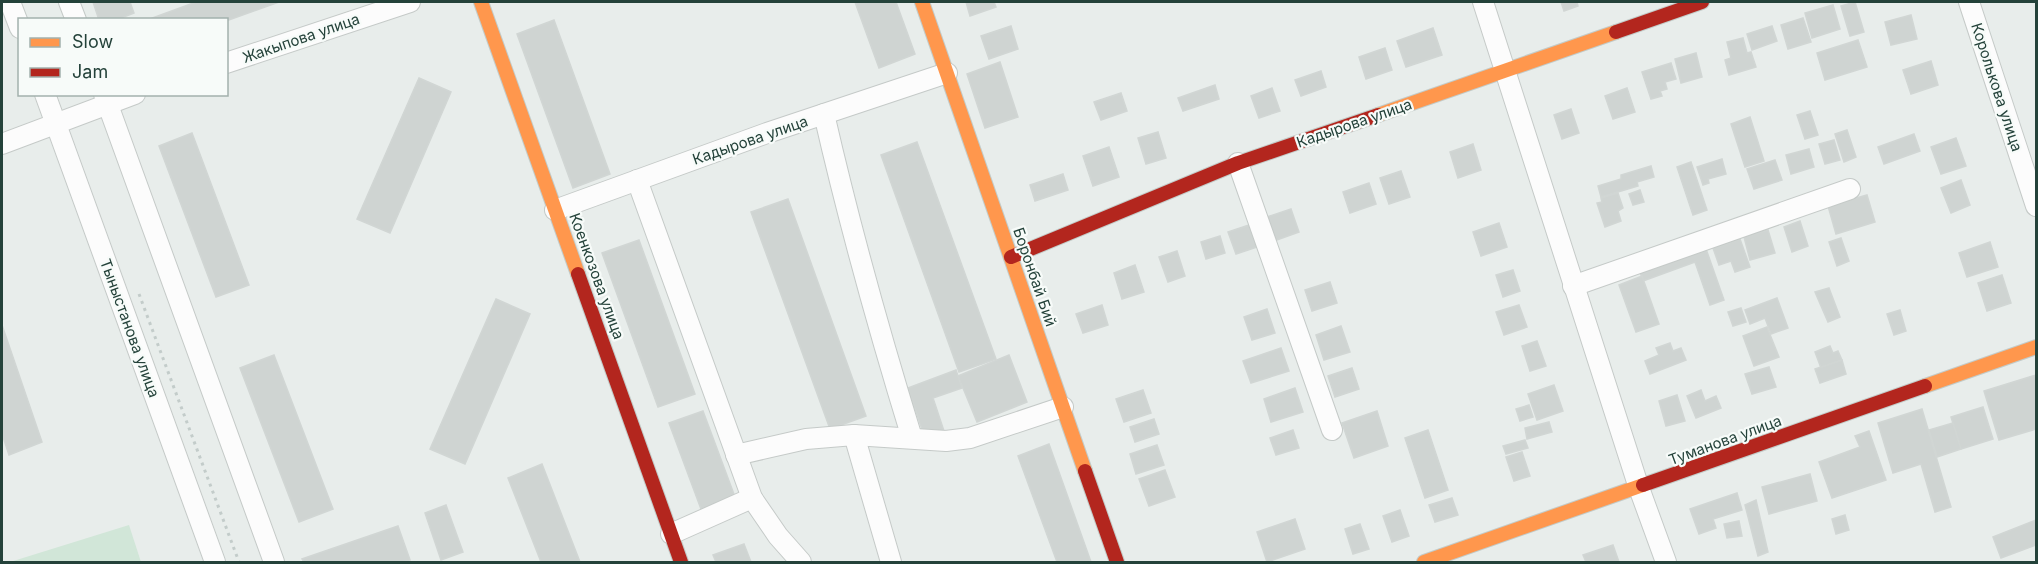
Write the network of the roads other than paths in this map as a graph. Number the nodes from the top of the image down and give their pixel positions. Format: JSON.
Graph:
{"nodes":[{"id":1,"x":10,"y":2,"type":"edge"},
{"id":2,"x":69,"y":2,"type":"edge"},
{"id":3,"x":410,"y":2,"type":"edge"},
{"id":4,"x":481,"y":2,"type":"edge"},
{"id":5,"x":922,"y":2,"type":"edge"},
{"id":6,"x":1483,"y":2,"type":"edge"},
{"id":7,"x":1702,"y":2,"type":"edge"},
{"id":8,"x":1969,"y":2,"type":"edge"},
{"id":9,"x":75,"y":18,"type":"edge"},
{"id":10,"x":18,"y":23,"type":"edge"},
{"id":11,"x":228,"y":62,"type":"edge"},
{"id":12,"x":1506,"y":71,"type":"junction"},
{"id":13,"x":947,"y":73,"type":"junction"},
{"id":14,"x":46,"y":96,"type":"edge"},
{"id":15,"x":123,"y":96,"type":"edge"},
{"id":16,"x":106,"y":99,"type":"edge"},
{"id":17,"x":824,"y":114,"type":"junction"},
{"id":18,"x":56,"y":124,"type":"junction"},
{"id":19,"x":2,"y":144,"type":"edge"},
{"id":20,"x":1238,"y":163,"type":"junction"},
{"id":21,"x":636,"y":180,"type":"junction"},
{"id":22,"x":1850,"y":189,"type":"dead end"},
{"id":23,"x":2037,"y":206,"type":"edge"},
{"id":24,"x":555,"y":210,"type":"junction"},
{"id":25,"x":1011,"y":257,"type":"junction"},
{"id":26,"x":1573,"y":286,"type":"junction"},
{"id":27,"x":2037,"y":347,"type":"edge"},
{"id":28,"x":1063,"y":407,"type":"junction"},
{"id":29,"x":1332,"y":430,"type":"dead end"},
{"id":30,"x":854,"y":435,"type":"junction"},
{"id":31,"x":912,"y":438,"type":"junction"},
{"id":32,"x":736,"y":455,"type":"junction"},
{"id":33,"x":1639,"y":488,"type":"junction"},
{"id":34,"x":752,"y":498,"type":"junction"},
{"id":35,"x":671,"y":534,"type":"junction"},
{"id":36,"x":215,"y":562,"type":"edge"},
{"id":37,"x":274,"y":562,"type":"edge"},
{"id":38,"x":681,"y":562,"type":"edge"},
{"id":39,"x":801,"y":562,"type":"edge"},
{"id":40,"x":891,"y":562,"type":"edge"},
{"id":41,"x":1117,"y":562,"type":"edge"},
{"id":42,"x":1424,"y":562,"type":"edge"},
{"id":43,"x":1666,"y":562,"type":"edge"}],
"edges":[{"from":1,"to":10,"type":"street"},
{"from":2,"to":9,"type":"street"},
{"from":3,"to":11,"type":"street","name":"Жакыпова улица"},
{"from":4,"to":24,"type":"street","name":"Коенкозова улица"},
{"from":5,"to":13,"type":"street","name":"Боронбай Бий"},
{"from":6,"to":12,"type":"street"},
{"from":7,"to":12,"type":"street","name":"Кадырова улица"},
{"from":8,"to":23,"type":"street","name":"Королькова улица"},
{"from":12,"to":20,"type":"street","name":"Кадырова улица"},
{"from":12,"to":26,"type":"street"},
{"from":13,"to":17,"type":"street","name":"Кадырова улица"},
{"from":13,"to":25,"type":"street","name":"Боронбай Бий"},
{"from":14,"to":18,"type":"street","name":"Тыныстанова улица"},
{"from":15,"to":16,"type":"street"},
{"from":16,"to":18,"type":"street"},
{"from":16,"to":37,"type":"street"},
{"from":17,"to":21,"type":"street","name":"Кадырова улица"},
{"from":17,"to":31,"type":"street"},
{"from":18,"to":19,"type":"street"},
{"from":18,"to":36,"type":"street","name":"Тыныстанова улица"},
{"from":20,"to":25,"type":"street","name":"Кадырова улица"},
{"from":20,"to":29,"type":"street"},
{"from":21,"to":24,"type":"street","name":"Кадырова улица"},
{"from":21,"to":32,"type":"street"},
{"from":22,"to":26,"type":"street"},
{"from":24,"to":35,"type":"street","name":"Коенкозова улица"},
{"from":25,"to":28,"type":"street","name":"Боронбай Бий"},
{"from":26,"to":33,"type":"street"},
{"from":27,"to":33,"type":"street","name":"Туманова улица"},
{"from":28,"to":31,"type":"street"},
{"from":28,"to":41,"type":"street","name":"Боронбай Бий"},
{"from":30,"to":31,"type":"street"},
{"from":30,"to":32,"type":"street"},
{"from":30,"to":40,"type":"street"},
{"from":32,"to":34,"type":"street"},
{"from":33,"to":42,"type":"street","name":"Туманова улица"},
{"from":33,"to":43,"type":"street"},
{"from":34,"to":35,"type":"street"},
{"from":34,"to":39,"type":"street"},
{"from":35,"to":38,"type":"street","name":"Коенкозова улица"}]}
